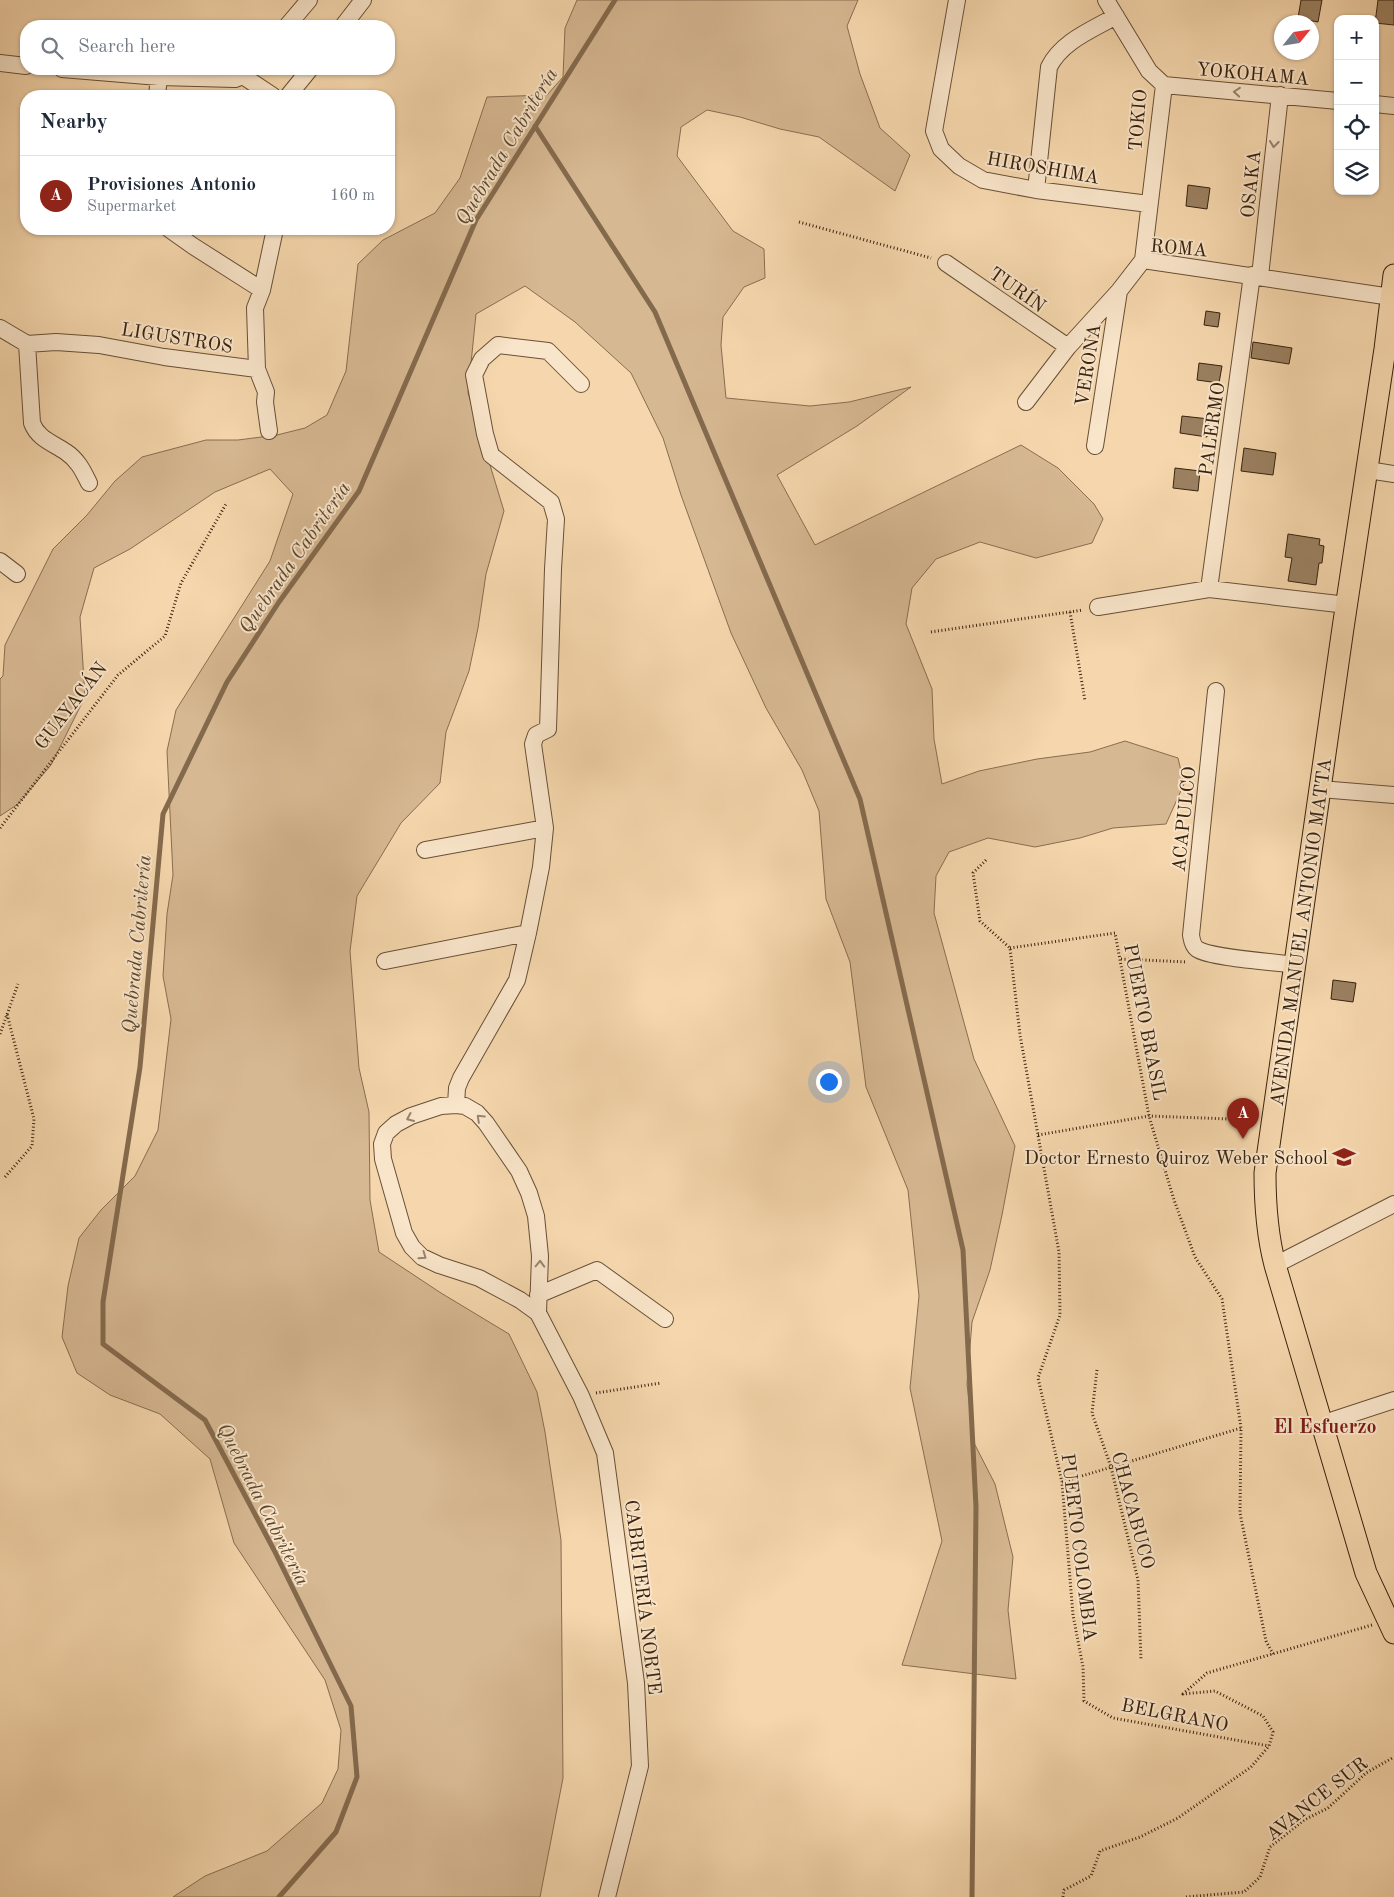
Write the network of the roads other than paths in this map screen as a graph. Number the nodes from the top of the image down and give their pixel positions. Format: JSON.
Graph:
{"nodes":[{"id":1,"x":309,"y":0,"type":"edge"},
{"id":2,"x":363,"y":0,"type":"edge"},
{"id":3,"x":957,"y":0,"type":"edge"},
{"id":4,"x":1106,"y":0,"type":"edge"},
{"id":5,"x":1116,"y":16,"type":"junction"},
{"id":6,"x":292,"y":20,"type":"edge"},
{"id":7,"x":348,"y":20,"type":"edge"},
{"id":8,"x":0,"y":64,"type":"edge"},
{"id":9,"x":20,"y":66,"type":"edge"},
{"id":10,"x":134,"y":75,"type":"edge"},
{"id":11,"x":242,"y":75,"type":"edge"},
{"id":12,"x":250,"y":75,"type":"edge"},
{"id":13,"x":305,"y":75,"type":"edge"},
{"id":14,"x":158,"y":77,"type":"junction"},
{"id":15,"x":1164,"y":85,"type":"junction"},
{"id":16,"x":157,"y":90,"type":"edge"},
{"id":17,"x":266,"y":90,"type":"edge"},
{"id":18,"x":293,"y":90,"type":"edge"},
{"id":19,"x":1280,"y":95,"type":"junction"},
{"id":20,"x":1334,"y":101,"type":"edge"},
{"id":21,"x":1379,"y":104,"type":"edge"},
{"id":22,"x":1394,"y":106,"type":"edge"},
{"id":23,"x":1036,"y":190,"type":"junction"},
{"id":24,"x":1149,"y":204,"type":"junction"},
{"id":25,"x":177,"y":235,"type":"edge"},
{"id":26,"x":275,"y":235,"type":"edge"},
{"id":27,"x":1143,"y":260,"type":"junction"},
{"id":28,"x":946,"y":262,"type":"road end"},
{"id":29,"x":1394,"y":275,"type":"edge"},
{"id":30,"x":1256,"y":276,"type":"junction"},
{"id":31,"x":262,"y":290,"type":"junction"},
{"id":32,"x":1119,"y":291,"type":"junction"},
{"id":33,"x":1391,"y":297,"type":"junction"},
{"id":34,"x":0,"y":328,"type":"edge"},
{"id":35,"x":27,"y":344,"type":"junction"},
{"id":36,"x":1068,"y":348,"type":"junction"},
{"id":37,"x":1390,"y":350,"type":"edge"},
{"id":38,"x":257,"y":370,"type":"junction"},
{"id":39,"x":580,"y":384,"type":"dead end"},
{"id":40,"x":1026,"y":402,"type":"dead end"},
{"id":41,"x":269,"y":431,"type":"dead end"},
{"id":42,"x":1094,"y":446,"type":"dead end"},
{"id":43,"x":1368,"y":470,"type":"junction"},
{"id":44,"x":1394,"y":474,"type":"edge"},
{"id":45,"x":89,"y":484,"type":"dead end"},
{"id":46,"x":0,"y":561,"type":"edge"},
{"id":47,"x":17,"y":574,"type":"dead end"},
{"id":48,"x":1209,"y":589,"type":"junction"},
{"id":49,"x":1347,"y":605,"type":"junction"},
{"id":50,"x":1098,"y":607,"type":"road end"},
{"id":51,"x":1216,"y":691,"type":"dead end"},
{"id":52,"x":1320,"y":789,"type":"junction"},
{"id":53,"x":1394,"y":796,"type":"edge"},
{"id":54,"x":545,"y":828,"type":"junction"},
{"id":55,"x":425,"y":850,"type":"dead end"},
{"id":56,"x":528,"y":933,"type":"junction"},
{"id":57,"x":385,"y":961,"type":"dead end"},
{"id":58,"x":1295,"y":964,"type":"junction"},
{"id":59,"x":456,"y":1105,"type":"junction"},
{"id":60,"x":1394,"y":1204,"type":"edge"},
{"id":61,"x":1274,"y":1265,"type":"junction"},
{"id":62,"x":538,"y":1296,"type":"junction"},
{"id":63,"x":538,"y":1312,"type":"junction"},
{"id":64,"x":664,"y":1319,"type":"dead end"},
{"id":65,"x":1394,"y":1400,"type":"edge"},
{"id":66,"x":1321,"y":1424,"type":"junction"},
{"id":67,"x":1390,"y":1627,"type":"edge"},
{"id":68,"x":607,"y":1897,"type":"edge"}],
"edges":[{"from":1,"to":6,"type":"street"},
{"from":2,"to":7,"type":"street"},
{"from":3,"to":23,"type":"street","name":"HIROSHIMA"},
{"from":4,"to":5,"type":"street","name":"TOKIO"},
{"from":5,"to":15,"type":"street","name":"TOKIO"},
{"from":5,"to":23,"type":"street"},
{"from":8,"to":9,"type":"street"},
{"from":10,"to":14,"type":"street"},
{"from":11,"to":14,"type":"street"},
{"from":12,"to":17,"type":"street"},
{"from":13,"to":18,"type":"street"},
{"from":14,"to":16,"type":"street"},
{"from":19,"to":15,"type":"street","name":"YOKOHAMA","one_way":true},
{"from":15,"to":24,"type":"street","name":"TOKIO"},
{"from":19,"to":20,"type":"street","name":"YOKOHAMA"},
{"from":19,"to":30,"type":"street","name":"OSAKA","one_way":true},
{"from":21,"to":22,"type":"street"},
{"from":23,"to":24,"type":"street","name":"HIROSHIMA"},
{"from":24,"to":27,"type":"street","name":"TOKIO"},
{"from":25,"to":31,"type":"street"},
{"from":26,"to":31,"type":"street"},
{"from":27,"to":30,"type":"street","name":"ROMA"},
{"from":27,"to":32,"type":"street","name":"ROMA"},
{"from":28,"to":36,"type":"street","name":"TURÍN"},
{"from":29,"to":33,"type":"main road","name":"AVENIDA MANUEL ANTONIO MATTA"},
{"from":30,"to":33,"type":"street","name":"ROMA"},
{"from":30,"to":48,"type":"street","name":"PALERMO"},
{"from":31,"to":38,"type":"street"},
{"from":32,"to":36,"type":"street","name":"ROMA"},
{"from":32,"to":42,"type":"street","name":"VERONA"},
{"from":33,"to":37,"type":"main road","name":"AVENIDA MANUEL ANTONIO MATTA"},
{"from":34,"to":35,"type":"street"},
{"from":35,"to":38,"type":"street","name":"LIGUSTROS"},
{"from":35,"to":45,"type":"street"},
{"from":36,"to":40,"type":"street","name":"ROMA"},
{"from":37,"to":43,"type":"main road","name":"AVENIDA MANUEL ANTONIO MATTA"},
{"from":38,"to":41,"type":"street"},
{"from":39,"to":54,"type":"street"},
{"from":43,"to":44,"type":"street"},
{"from":43,"to":49,"type":"main road","name":"AVENIDA MANUEL ANTONIO MATTA"},
{"from":46,"to":47,"type":"street"},
{"from":48,"to":49,"type":"street"},
{"from":48,"to":50,"type":"street"},
{"from":49,"to":52,"type":"main road","name":"AVENIDA MANUEL ANTONIO MATTA"},
{"from":51,"to":58,"type":"street","name":"ACAPULCO"},
{"from":52,"to":53,"type":"street"},
{"from":52,"to":58,"type":"main road","name":"AVENIDA MANUEL ANTONIO MATTA"},
{"from":54,"to":55,"type":"street"},
{"from":54,"to":56,"type":"street"},
{"from":56,"to":57,"type":"street"},
{"from":56,"to":59,"type":"street"},
{"from":58,"to":61,"type":"main road","name":"AVENIDA MANUEL ANTONIO MATTA"},
{"from":62,"to":59,"type":"street","name":"CABRITERÍA NORTE","one_way":true},
{"from":59,"to":63,"type":"street","one_way":true},
{"from":60,"to":61,"type":"street"},
{"from":61,"to":66,"type":"main road","name":"AVENIDA MANUEL ANTONIO MATTA"},
{"from":62,"to":63,"type":"street","name":"CABRITERÍA NORTE"},
{"from":62,"to":64,"type":"street"},
{"from":63,"to":68,"type":"street","name":"CABRITERÍA NORTE"},
{"from":65,"to":66,"type":"street"},
{"from":66,"to":67,"type":"main road","name":"AVENIDA MANUEL ANTONIO MATTA"}]}
